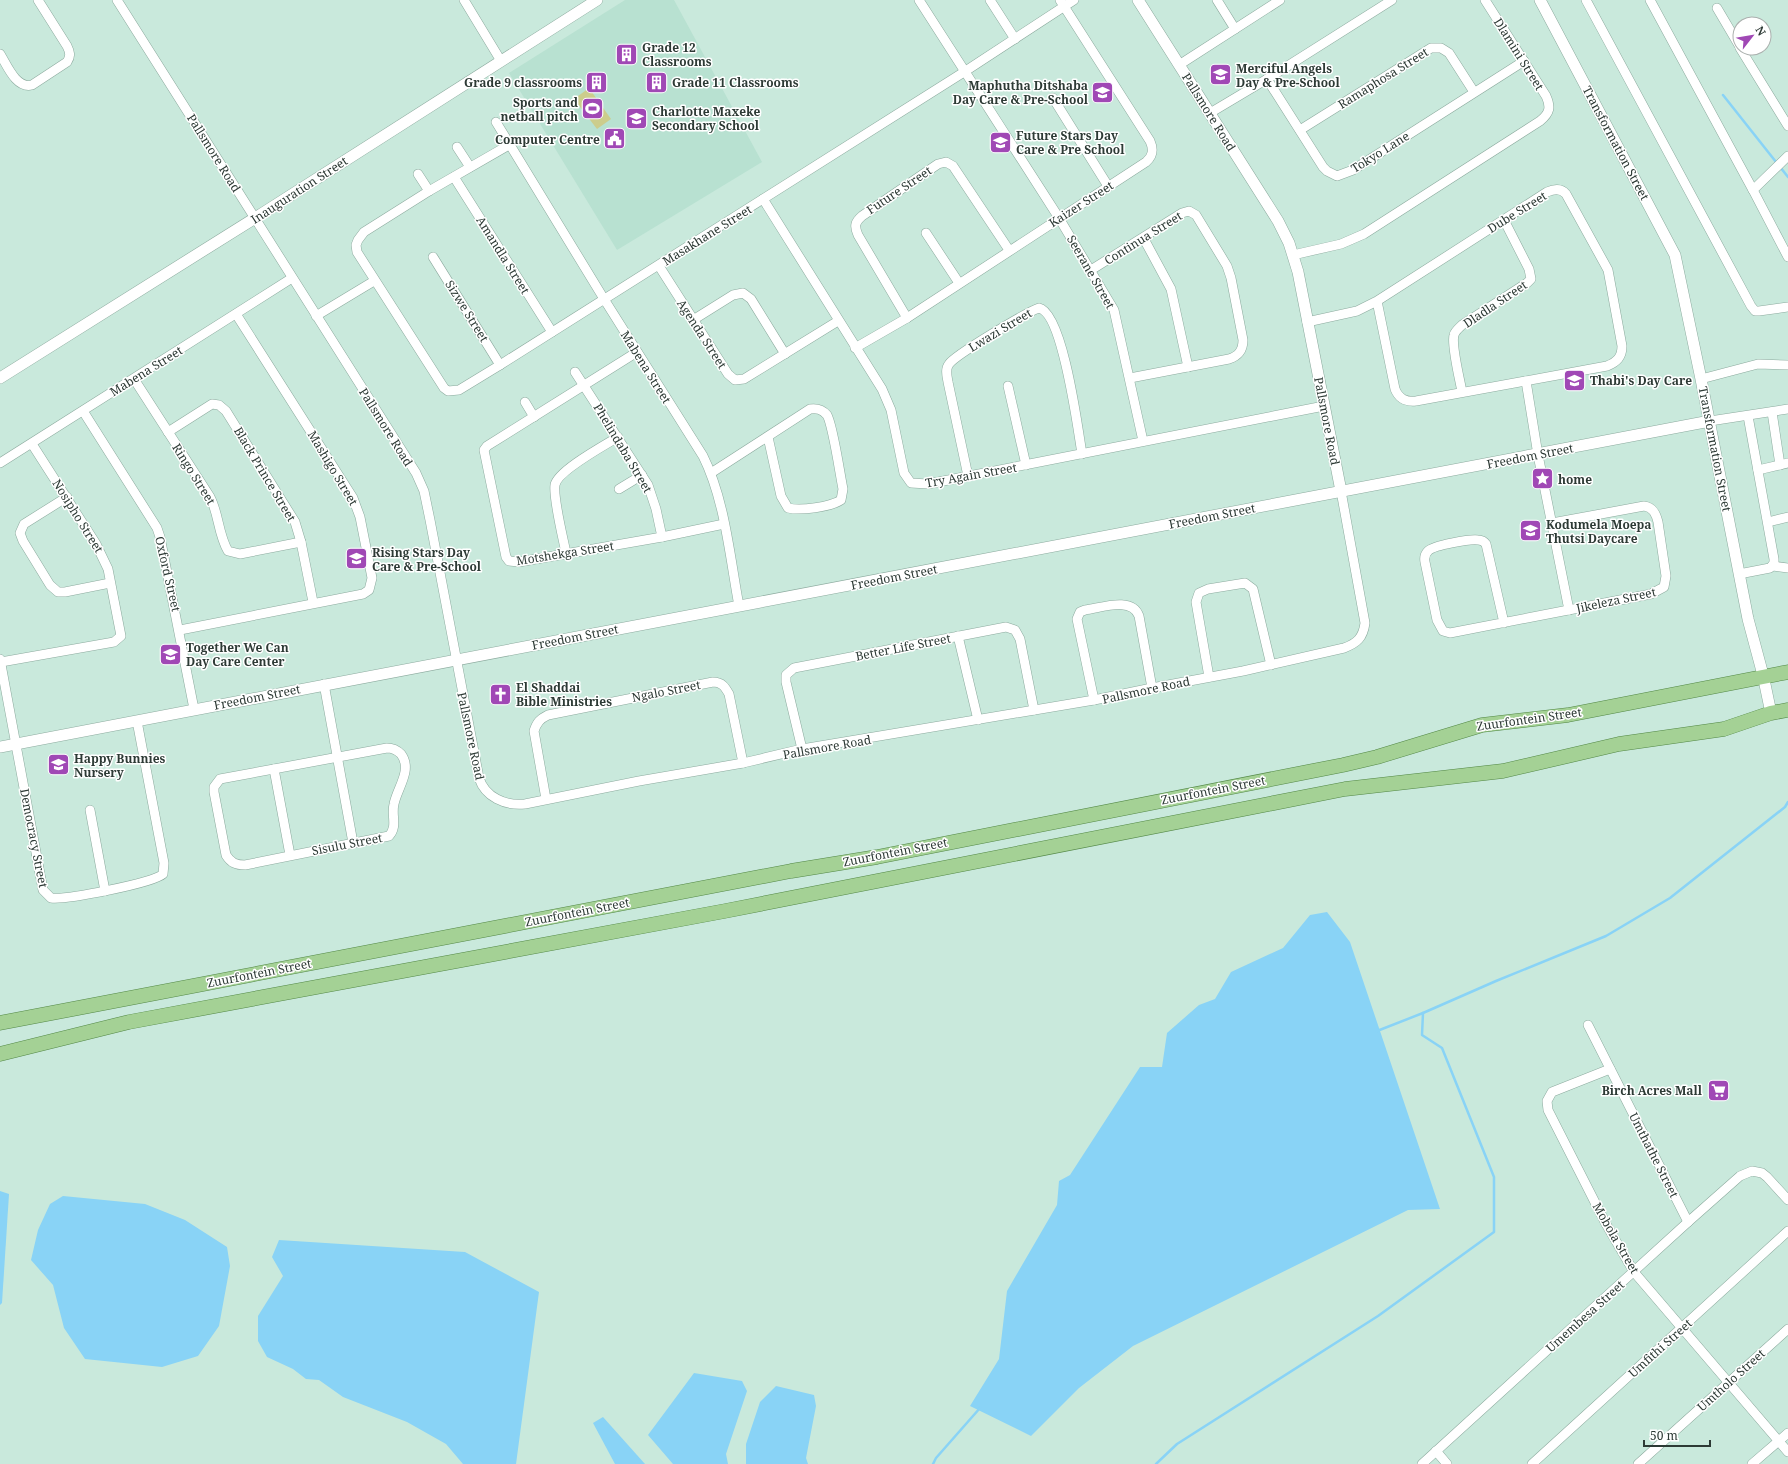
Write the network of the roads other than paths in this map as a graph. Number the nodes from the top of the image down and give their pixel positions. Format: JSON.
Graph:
{"nodes":[{"id":1,"x":38,"y":0,"type":"edge"},
{"id":2,"x":117,"y":0,"type":"edge"},
{"id":3,"x":464,"y":0,"type":"edge"},
{"id":4,"x":597,"y":0,"type":"edge"},
{"id":5,"x":919,"y":0,"type":"edge"},
{"id":6,"x":990,"y":0,"type":"edge"},
{"id":7,"x":1074,"y":0,"type":"edge"},
{"id":8,"x":1138,"y":0,"type":"edge"},
{"id":9,"x":1217,"y":0,"type":"edge"},
{"id":10,"x":1280,"y":0,"type":"edge"},
{"id":11,"x":1392,"y":0,"type":"edge"},
{"id":12,"x":1485,"y":0,"type":"edge"},
{"id":13,"x":1540,"y":0,"type":"edge"},
{"id":14,"x":1597,"y":0,"type":"edge"},
{"id":15,"x":1650,"y":0,"type":"edge"},
{"id":16,"x":1586,"y":1,"type":"edge"},
{"id":17,"x":1062,"y":3,"type":"edge"},
{"id":18,"x":1717,"y":8,"type":"dead end"},
{"id":19,"x":1235,"y":29,"type":"junction"},
{"id":20,"x":1732,"y":34,"type":"edge"},
{"id":21,"x":1014,"y":39,"type":"junction"},
{"id":22,"x":0,"y":54,"type":"edge"},
{"id":23,"x":1745,"y":56,"type":"edge"},
{"id":24,"x":501,"y":61,"type":"junction"},
{"id":25,"x":1524,"y":61,"type":"junction"},
{"id":26,"x":1179,"y":65,"type":"junction"},
{"id":27,"x":964,"y":72,"type":"junction"},
{"id":28,"x":1267,"y":79,"type":"junction"},
{"id":29,"x":1474,"y":92,"type":"junction"},
{"id":30,"x":1054,"y":98,"type":"dead end"},
{"id":31,"x":1210,"y":113,"type":"junction"},
{"id":32,"x":496,"y":122,"type":"dead end"},
{"id":33,"x":1788,"y":126,"type":"edge"},
{"id":34,"x":1300,"y":130,"type":"junction"},
{"id":35,"x":509,"y":145,"type":"junction"},
{"id":36,"x":457,"y":148,"type":"dead end"},
{"id":37,"x":1788,"y":156,"type":"edge"},
{"id":38,"x":470,"y":167,"type":"junction"},
{"id":39,"x":418,"y":174,"type":"dead end"},
{"id":40,"x":454,"y":177,"type":"junction"},
{"id":41,"x":1108,"y":186,"type":"junction"},
{"id":42,"x":1753,"y":190,"type":"junction"},
{"id":43,"x":430,"y":191,"type":"junction"},
{"id":44,"x":763,"y":200,"type":"junction"},
{"id":45,"x":255,"y":218,"type":"junction"},
{"id":46,"x":1059,"y":218,"type":"junction"},
{"id":47,"x":1504,"y":220,"type":"junction"},
{"id":48,"x":926,"y":233,"type":"dead end"},
{"id":49,"x":1144,"y":238,"type":"junction"},
{"id":50,"x":1009,"y":250,"type":"junction"},
{"id":51,"x":1293,"y":255,"type":"junction"},
{"id":52,"x":433,"y":257,"type":"dead end"},
{"id":53,"x":1788,"y":257,"type":"edge"},
{"id":54,"x":658,"y":266,"type":"junction"},
{"id":55,"x":1091,"y":270,"type":"junction"},
{"id":56,"x":292,"y":278,"type":"junction"},
{"id":57,"x":374,"y":280,"type":"junction"},
{"id":58,"x":959,"y":283,"type":"junction"},
{"id":59,"x":604,"y":299,"type":"junction"},
{"id":60,"x":1376,"y":302,"type":"junction"},
{"id":61,"x":1788,"y":307,"type":"edge"},
{"id":62,"x":236,"y":314,"type":"junction"},
{"id":63,"x":316,"y":316,"type":"junction"},
{"id":64,"x":907,"y":318,"type":"junction"},
{"id":65,"x":693,"y":320,"type":"junction"},
{"id":66,"x":838,"y":321,"type":"junction"},
{"id":67,"x":1307,"y":322,"type":"junction"},
{"id":68,"x":552,"y":332,"type":"junction"},
{"id":69,"x":855,"y":348,"type":"junction"},
{"id":70,"x":637,"y":352,"type":"junction"},
{"id":71,"x":785,"y":354,"type":"junction"},
{"id":72,"x":500,"y":365,"type":"junction"},
{"id":73,"x":1788,"y":365,"type":"edge"},
{"id":74,"x":1188,"y":366,"type":"junction"},
{"id":75,"x":575,"y":372,"type":"dead end"},
{"id":76,"x":0,"y":378,"type":"edge"},
{"id":77,"x":1130,"y":378,"type":"junction"},
{"id":78,"x":134,"y":379,"type":"junction"},
{"id":79,"x":1701,"y":379,"type":"junction"},
{"id":80,"x":1526,"y":381,"type":"junction"},
{"id":81,"x":585,"y":386,"type":"junction"},
{"id":82,"x":1008,"y":386,"type":"dead end"},
{"id":83,"x":1462,"y":392,"type":"junction"},
{"id":84,"x":525,"y":402,"type":"dead end"},
{"id":85,"x":1324,"y":406,"type":"junction"},
{"id":86,"x":1788,"y":409,"type":"edge"},
{"id":87,"x":83,"y":411,"type":"junction"},
{"id":88,"x":1772,"y":412,"type":"junction"},
{"id":89,"x":1748,"y":416,"type":"junction"},
{"id":90,"x":534,"y":417,"type":"junction"},
{"id":91,"x":1710,"y":421,"type":"junction"},
{"id":92,"x":168,"y":432,"type":"junction"},
{"id":93,"x":618,"y":437,"type":"junction"},
{"id":94,"x":768,"y":437,"type":"junction"},
{"id":95,"x":1143,"y":442,"type":"junction"},
{"id":96,"x":32,"y":444,"type":"junction"},
{"id":97,"x":1082,"y":454,"type":"junction"},
{"id":98,"x":1538,"y":455,"type":"junction"},
{"id":99,"x":0,"y":464,"type":"edge"},
{"id":100,"x":1784,"y":464,"type":"edge"},
{"id":101,"x":1026,"y":465,"type":"junction"},
{"id":102,"x":1758,"y":470,"type":"junction"},
{"id":103,"x":711,"y":473,"type":"junction"},
{"id":104,"x":642,"y":475,"type":"junction"},
{"id":105,"x":968,"y":476,"type":"junction"},
{"id":106,"x":619,"y":489,"type":"dead end"},
{"id":107,"x":1341,"y":491,"type":"junction"},
{"id":108,"x":67,"y":497,"type":"junction"},
{"id":109,"x":1788,"y":517,"type":"edge"},
{"id":110,"x":1768,"y":522,"type":"junction"},
{"id":111,"x":1552,"y":523,"type":"junction"},
{"id":112,"x":724,"y":524,"type":"junction"},
{"id":113,"x":662,"y":537,"type":"junction"},
{"id":114,"x":301,"y":542,"type":"junction"},
{"id":115,"x":566,"y":553,"type":"junction"},
{"id":116,"x":1773,"y":566,"type":"junction"},
{"id":117,"x":1788,"y":568,"type":"edge"},
{"id":118,"x":1739,"y":574,"type":"junction"},
{"id":119,"x":110,"y":583,"type":"junction"},
{"id":120,"x":314,"y":602,"type":"junction"},
{"id":121,"x":739,"y":606,"type":"junction"},
{"id":122,"x":1569,"y":610,"type":"junction"},
{"id":123,"x":1504,"y":623,"type":"junction"},
{"id":124,"x":180,"y":630,"type":"junction"},
{"id":125,"x":958,"y":636,"type":"junction"},
{"id":126,"x":0,"y":660,"type":"edge"},
{"id":127,"x":456,"y":660,"type":"junction"},
{"id":128,"x":1271,"y":665,"type":"junction"},
{"id":129,"x":1788,"y":672,"type":"edge"},
{"id":130,"x":1763,"y":675,"type":"junction"},
{"id":131,"x":1209,"y":677,"type":"junction"},
{"id":132,"x":324,"y":684,"type":"junction"},
{"id":133,"x":1152,"y":688,"type":"junction"},
{"id":134,"x":1094,"y":700,"type":"junction"},
{"id":135,"x":194,"y":709,"type":"junction"},
{"id":136,"x":1034,"y":710,"type":"junction"},
{"id":137,"x":1788,"y":710,"type":"edge"},
{"id":138,"x":1771,"y":713,"type":"junction"},
{"id":139,"x":978,"y":720,"type":"junction"},
{"id":140,"x":137,"y":721,"type":"junction"},
{"id":141,"x":16,"y":744,"type":"junction"},
{"id":142,"x":0,"y":747,"type":"edge"},
{"id":143,"x":802,"y":749,"type":"junction"},
{"id":144,"x":337,"y":758,"type":"junction"},
{"id":145,"x":743,"y":763,"type":"junction"},
{"id":146,"x":274,"y":769,"type":"junction"},
{"id":147,"x":546,"y":799,"type":"junction"},
{"id":148,"x":90,"y":810,"type":"dead end"},
{"id":149,"x":353,"y":843,"type":"junction"},
{"id":150,"x":290,"y":855,"type":"junction"},
{"id":151,"x":105,"y":891,"type":"junction"},
{"id":152,"x":0,"y":1023,"type":"edge"},
{"id":153,"x":1588,"y":1025,"type":"dead end"},
{"id":154,"x":0,"y":1054,"type":"edge"},
{"id":155,"x":1610,"y":1069,"type":"junction"},
{"id":156,"x":1788,"y":1200,"type":"edge"},
{"id":157,"x":1688,"y":1222,"type":"junction"},
{"id":158,"x":1788,"y":1231,"type":"edge"},
{"id":159,"x":1634,"y":1272,"type":"junction"},
{"id":160,"x":1682,"y":1328,"type":"junction"},
{"id":161,"x":1788,"y":1329,"type":"edge"},
{"id":162,"x":1728,"y":1383,"type":"junction"},
{"id":163,"x":1788,"y":1433,"type":"edge"},
{"id":164,"x":1779,"y":1441,"type":"junction"},
{"id":165,"x":1436,"y":1451,"type":"junction"},
{"id":166,"x":1788,"y":1452,"type":"edge"},
{"id":167,"x":1422,"y":1464,"type":"edge"},
{"id":168,"x":1447,"y":1464,"type":"edge"},
{"id":169,"x":1532,"y":1464,"type":"edge"},
{"id":170,"x":1638,"y":1464,"type":"edge"},
{"id":171,"x":1752,"y":1464,"type":"edge"}],
"edges":[{"from":1,"to":22,"type":"street"},
{"from":2,"to":45,"type":"street","name":"Pallsmore Road"},
{"from":3,"to":24,"type":"street"},
{"from":4,"to":24,"type":"street","name":"Inauguration Street"},
{"from":5,"to":27,"type":"street","name":"Seerane Street"},
{"from":6,"to":21,"type":"street"},
{"from":7,"to":17,"type":"street","name":"Masakhane Street"},
{"from":8,"to":26,"type":"street","name":"Pallsmore Road"},
{"from":9,"to":19,"type":"street"},
{"from":10,"to":19,"type":"street"},
{"from":11,"to":28,"type":"street"},
{"from":12,"to":25,"type":"street","name":"Dlamini Street"},
{"from":13,"to":79,"type":"street","name":"Transformation Street"},
{"from":14,"to":16,"type":"street"},
{"from":15,"to":42,"type":"street"},
{"from":16,"to":61,"type":"street"},
{"from":17,"to":21,"type":"street","name":"Masakhane Street"},
{"from":17,"to":41,"type":"street","name":"Kaizer Street"},
{"from":18,"to":20,"type":"street"},
{"from":19,"to":26,"type":"street"},
{"from":21,"to":27,"type":"street","name":"Masakhane Street"},
{"from":23,"to":33,"type":"street"},
{"from":24,"to":45,"type":"street","name":"Inauguration Street"},
{"from":25,"to":29,"type":"street","name":"Tokyo Lane"},
{"from":25,"to":51,"type":"street","name":"Dlamini Street"},
{"from":26,"to":31,"type":"street","name":"Pallsmore Road"},
{"from":27,"to":44,"type":"street","name":"Masakhane Street"},
{"from":27,"to":46,"type":"street","name":"Seerane Street"},
{"from":28,"to":31,"type":"street"},
{"from":28,"to":34,"type":"street","name":"Tokyo Lane"},
{"from":29,"to":34,"type":"street","name":"Ramaphosa Street"},
{"from":29,"to":34,"type":"street","name":"Tokyo Lane"},
{"from":30,"to":41,"type":"street"},
{"from":31,"to":51,"type":"street","name":"Pallsmore Road"},
{"from":32,"to":35,"type":"street","name":"Mabena Street"},
{"from":35,"to":38,"type":"street"},
{"from":35,"to":59,"type":"street","name":"Mabena Street"},
{"from":36,"to":38,"type":"street"},
{"from":37,"to":42,"type":"street"},
{"from":38,"to":40,"type":"street"},
{"from":39,"to":43,"type":"street"},
{"from":40,"to":43,"type":"street"},
{"from":40,"to":68,"type":"street","name":"Amandla Street"},
{"from":41,"to":46,"type":"street","name":"Kaizer Street"},
{"from":42,"to":53,"type":"street"},
{"from":43,"to":57,"type":"street","name":"Masakhane Street"},
{"from":44,"to":54,"type":"street","name":"Masakhane Street"},
{"from":44,"to":66,"type":"street","name":"Try Again Street"},
{"from":45,"to":56,"type":"street","name":"Pallsmore Road"},
{"from":45,"to":76,"type":"street","name":"Inauguration Street"},
{"from":46,"to":50,"type":"street","name":"Kaizer Street"},
{"from":46,"to":55,"type":"street","name":"Seerane Street"},
{"from":47,"to":60,"type":"street","name":"Dube Street"},
{"from":47,"to":80,"type":"street","name":"Dube Street"},
{"from":47,"to":83,"type":"street","name":"Dladla Street"},
{"from":48,"to":58,"type":"street"},
{"from":49,"to":55,"type":"street","name":"Continua Street"},
{"from":49,"to":74,"type":"street"},
{"from":49,"to":74,"type":"street","name":"Continua Street"},
{"from":50,"to":58,"type":"street","name":"Kaizer Street"},
{"from":50,"to":64,"type":"street","name":"Future Street"},
{"from":51,"to":67,"type":"street","name":"Pallsmore Road"},
{"from":52,"to":72,"type":"street","name":"Sizwe Street"},
{"from":54,"to":59,"type":"street","name":"Masakhane Street"},
{"from":54,"to":65,"type":"street","name":"Agenda Street"},
{"from":55,"to":77,"type":"street","name":"Seerane Street"},
{"from":56,"to":62,"type":"street","name":"Mabena Street"},
{"from":56,"to":63,"type":"street","name":"Pallsmore Road"},
{"from":57,"to":63,"type":"street"},
{"from":57,"to":72,"type":"street","name":"Masakhane Street"},
{"from":58,"to":64,"type":"street","name":"Kaizer Street"},
{"from":59,"to":68,"type":"street","name":"Masakhane Street"},
{"from":59,"to":70,"type":"street","name":"Mabena Street"},
{"from":60,"to":67,"type":"street","name":"Dube Street"},
{"from":60,"to":83,"type":"street"},
{"from":62,"to":78,"type":"street","name":"Mabena Street"},
{"from":62,"to":120,"type":"street","name":"Mashigo Street"},
{"from":63,"to":127,"type":"street","name":"Pallsmore Road"},
{"from":64,"to":69,"type":"street","name":"Kaizer Street"},
{"from":65,"to":71,"type":"street","name":"Agenda Street"},
{"from":65,"to":71,"type":"street"},
{"from":66,"to":69,"type":"street","name":"Try Again Street"},
{"from":66,"to":71,"type":"street","name":"Agenda Street"},
{"from":67,"to":85,"type":"street","name":"Pallsmore Road"},
{"from":68,"to":72,"type":"street","name":"Masakhane Street"},
{"from":69,"to":105,"type":"street","name":"Try Again Street"},
{"from":70,"to":81,"type":"street","name":"Motshekga Street"},
{"from":70,"to":103,"type":"street","name":"Mabena Street"},
{"from":73,"to":79,"type":"street"},
{"from":74,"to":77,"type":"street","name":"Continua Street"},
{"from":75,"to":81,"type":"street","name":"Phelindaba Street"},
{"from":77,"to":95,"type":"street","name":"Seerane Street"},
{"from":78,"to":87,"type":"street","name":"Mabena Street"},
{"from":78,"to":92,"type":"street","name":"Ringo Street"},
{"from":79,"to":91,"type":"street","name":"Transformation Street"},
{"from":80,"to":83,"type":"street"},
{"from":80,"to":98,"type":"street"},
{"from":81,"to":90,"type":"street","name":"Motshekga Street"},
{"from":81,"to":93,"type":"street","name":"Phelindaba Street"},
{"from":82,"to":101,"type":"street"},
{"from":84,"to":90,"type":"street"},
{"from":85,"to":95,"type":"street","name":"Try Again Street"},
{"from":85,"to":107,"type":"street","name":"Pallsmore Road"},
{"from":86,"to":88,"type":"street","name":"Freedom Street"},
{"from":87,"to":96,"type":"street","name":"Mabena Street"},
{"from":87,"to":124,"type":"street","name":"Oxford Street"},
{"from":88,"to":89,"type":"street","name":"Freedom Street"},
{"from":88,"to":100,"type":"street"},
{"from":89,"to":91,"type":"street","name":"Freedom Street"},
{"from":89,"to":102,"type":"street"},
{"from":90,"to":115,"type":"street","name":"Motshekga Street"},
{"from":91,"to":98,"type":"street","name":"Freedom Street"},
{"from":91,"to":118,"type":"street","name":"Transformation Street"},
{"from":92,"to":114,"type":"street","name":"Ringo Street"},
{"from":92,"to":114,"type":"street","name":"Black Prince Street"},
{"from":93,"to":104,"type":"street","name":"Phelindaba Street"},
{"from":93,"to":115,"type":"street"},
{"from":94,"to":94,"type":"street"},
{"from":94,"to":103,"type":"street"},
{"from":95,"to":97,"type":"street","name":"Try Again Street"},
{"from":96,"to":99,"type":"street","name":"Mabena Street"},
{"from":96,"to":108,"type":"street","name":"Nosipho Street"},
{"from":97,"to":101,"type":"street","name":"Try Again Street"},
{"from":97,"to":105,"type":"street","name":"Lwazi Street"},
{"from":98,"to":107,"type":"street","name":"Freedom Street"},
{"from":98,"to":111,"type":"street"},
{"from":100,"to":102,"type":"street"},
{"from":101,"to":105,"type":"street","name":"Try Again Street"},
{"from":102,"to":110,"type":"street"},
{"from":103,"to":112,"type":"street","name":"Mabena Street"},
{"from":104,"to":106,"type":"street"},
{"from":104,"to":113,"type":"street","name":"Phelindaba Street"},
{"from":107,"to":121,"type":"street","name":"Freedom Street"},
{"from":107,"to":128,"type":"street","name":"Pallsmore Road"},
{"from":108,"to":119,"type":"street","name":"Nosipho Street"},
{"from":108,"to":119,"type":"street"},
{"from":109,"to":110,"type":"street"},
{"from":110,"to":116,"type":"street"},
{"from":111,"to":122,"type":"street"},
{"from":111,"to":122,"type":"street","name":"Jikeleza Street"},
{"from":112,"to":113,"type":"street","name":"Motshekga Street"},
{"from":112,"to":121,"type":"street","name":"Mabena Street"},
{"from":113,"to":115,"type":"street","name":"Motshekga Street"},
{"from":114,"to":120,"type":"street","name":"Black Prince Street"},
{"from":116,"to":117,"type":"street"},
{"from":116,"to":118,"type":"street"},
{"from":118,"to":130,"type":"street","name":"Transformation Street"},
{"from":119,"to":126,"type":"street","name":"Nosipho Street"},
{"from":120,"to":124,"type":"street","name":"Mashigo Street"},
{"from":121,"to":127,"type":"street","name":"Freedom Street"},
{"from":122,"to":123,"type":"street","name":"Jikeleza Street"},
{"from":123,"to":123,"type":"street","name":"Jikeleza Street"},
{"from":124,"to":135,"type":"street","name":"Oxford Street"},
{"from":125,"to":136,"type":"street","name":"Better Life Street"},
{"from":125,"to":139,"type":"street"},
{"from":125,"to":143,"type":"street","name":"Better Life Street"},
{"from":126,"to":141,"type":"street"},
{"from":127,"to":132,"type":"street","name":"Freedom Street"},
{"from":127,"to":147,"type":"street","name":"Pallsmore Road"},
{"from":128,"to":131,"type":"street","name":"Pallsmore Road"},
{"from":128,"to":131,"type":"street"},
{"from":129,"to":130,"type":"main road","name":"Zuurfontein Street"},
{"from":130,"to":138,"type":"street","name":"Transformation Street"},
{"from":130,"to":152,"type":"main road","name":"Zuurfontein Street"},
{"from":131,"to":133,"type":"street","name":"Pallsmore Road"},
{"from":132,"to":135,"type":"street","name":"Freedom Street"},
{"from":132,"to":144,"type":"street"},
{"from":133,"to":134,"type":"street","name":"Pallsmore Road"},
{"from":133,"to":134,"type":"street"},
{"from":134,"to":136,"type":"street","name":"Pallsmore Road"},
{"from":135,"to":140,"type":"street","name":"Freedom Street"},
{"from":136,"to":139,"type":"street","name":"Pallsmore Road"},
{"from":137,"to":138,"type":"main road","name":"Zuurfontein Street"},
{"from":138,"to":154,"type":"main road","name":"Zuurfontein Street"},
{"from":139,"to":143,"type":"street","name":"Pallsmore Road"},
{"from":140,"to":141,"type":"street","name":"Freedom Street"},
{"from":140,"to":151,"type":"street","name":"Democracy Street"},
{"from":141,"to":142,"type":"street","name":"Freedom Street"},
{"from":141,"to":151,"type":"street","name":"Democracy Street"},
{"from":143,"to":145,"type":"street","name":"Pallsmore Road"},
{"from":144,"to":146,"type":"street","name":"Sisulu Street"},
{"from":144,"to":149,"type":"street"},
{"from":144,"to":149,"type":"street","name":"Sisulu Street"},
{"from":145,"to":147,"type":"street","name":"Pallsmore Road"},
{"from":145,"to":147,"type":"street","name":"Ngalo Street"},
{"from":146,"to":150,"type":"street"},
{"from":146,"to":150,"type":"street","name":"Sisulu Street"},
{"from":148,"to":151,"type":"street"},
{"from":149,"to":150,"type":"street","name":"Sisulu Street"},
{"from":153,"to":155,"type":"street","name":"Umthathe Street"},
{"from":155,"to":157,"type":"street","name":"Umthathe Street"},
{"from":155,"to":159,"type":"street","name":"Mobola Street"},
{"from":156,"to":157,"type":"street","name":"Umembesa Street"},
{"from":157,"to":159,"type":"street","name":"Umembesa Street"},
{"from":158,"to":160,"type":"street","name":"Umfithi Street"},
{"from":159,"to":160,"type":"street","name":"Mobola Street"},
{"from":159,"to":165,"type":"street","name":"Umembesa Street"},
{"from":160,"to":162,"type":"street","name":"Mobola Street"},
{"from":160,"to":169,"type":"street","name":"Umfithi Street"},
{"from":161,"to":162,"type":"street","name":"Umtholo Street"},
{"from":162,"to":164,"type":"street","name":"Mobola Street"},
{"from":162,"to":170,"type":"street","name":"Umtholo Street"},
{"from":163,"to":164,"type":"street"},
{"from":164,"to":166,"type":"street","name":"Mobola Street"},
{"from":164,"to":171,"type":"street"},
{"from":165,"to":167,"type":"street","name":"Umembesa Street"},
{"from":165,"to":168,"type":"street"}]}
